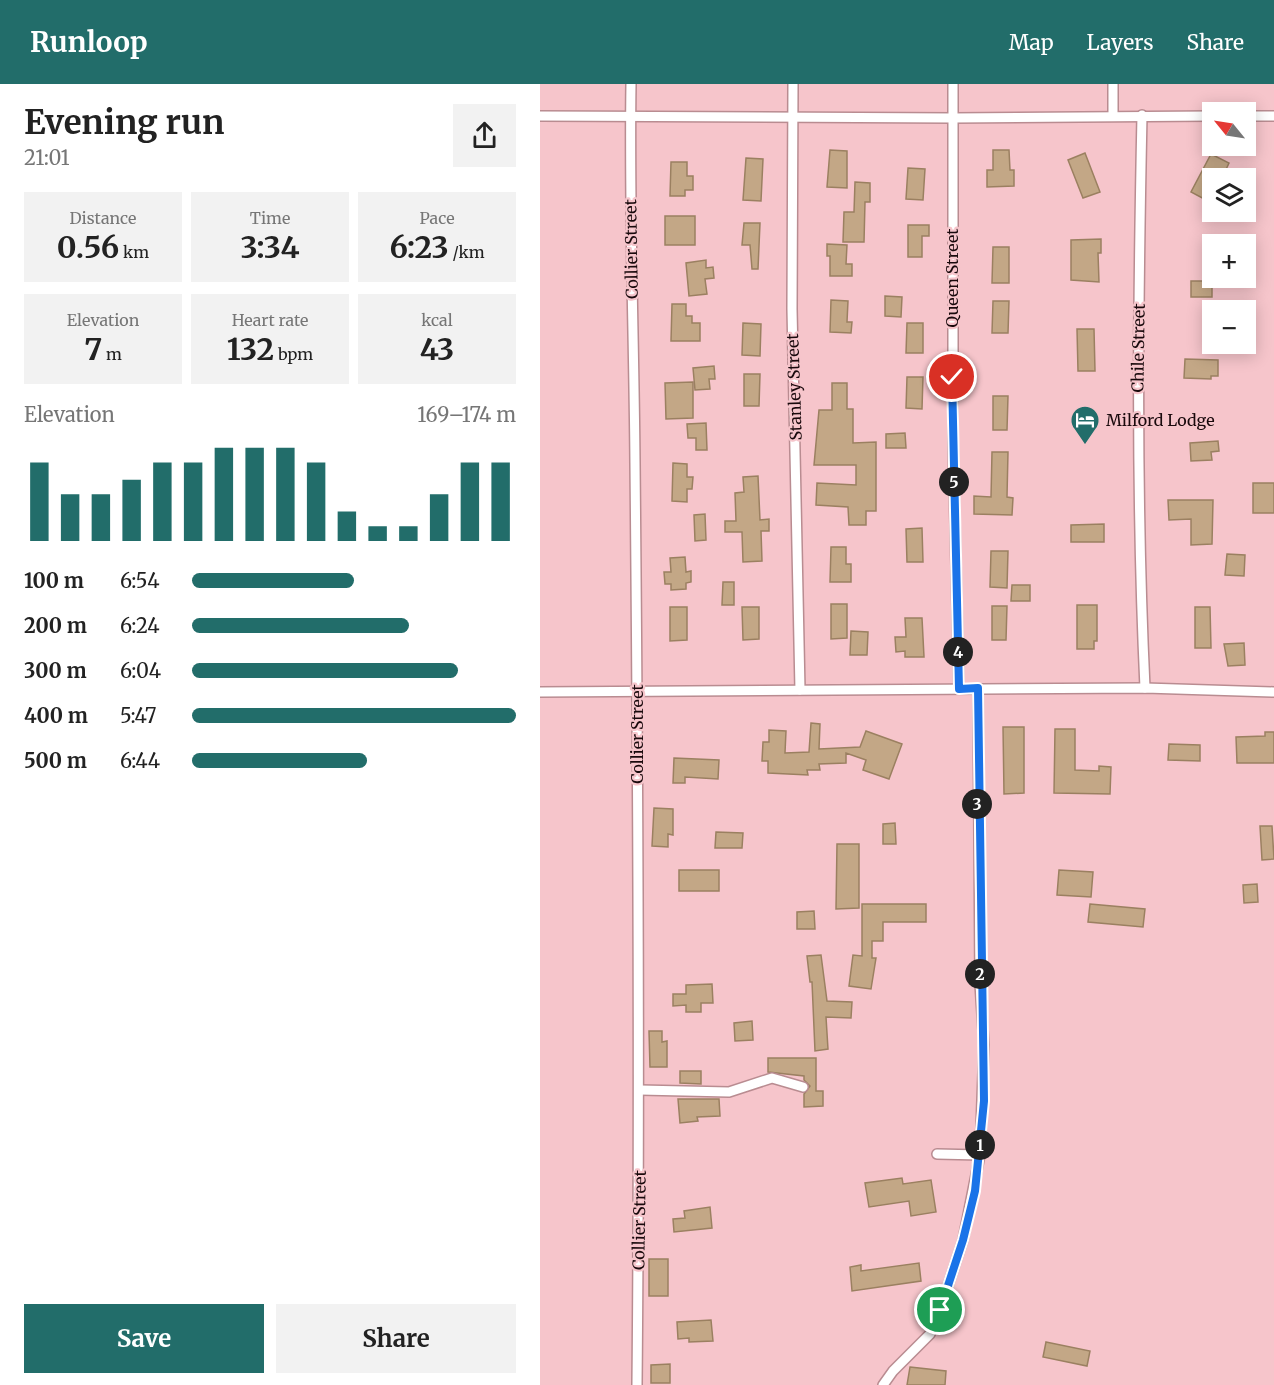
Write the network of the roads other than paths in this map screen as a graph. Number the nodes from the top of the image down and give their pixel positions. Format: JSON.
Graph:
{"nodes":[{"id":1,"x":631,"y":84,"type":"edge"},
{"id":2,"x":793,"y":84,"type":"edge"},
{"id":3,"x":952,"y":84,"type":"edge"},
{"id":4,"x":1113,"y":84,"type":"edge"},
{"id":5,"x":1142,"y":115,"type":"junction"},
{"id":6,"x":540,"y":116,"type":"edge"},
{"id":7,"x":630,"y":116,"type":"junction"},
{"id":8,"x":793,"y":116,"type":"junction"},
{"id":9,"x":1113,"y":116,"type":"junction"},
{"id":10,"x":1202,"y":116,"type":"edge"},
{"id":11,"x":1256,"y":116,"type":"edge"},
{"id":12,"x":1274,"y":116,"type":"edge"},
{"id":13,"x":952,"y":118,"type":"junction"},
{"id":14,"x":978,"y":688,"type":"junction"},
{"id":15,"x":1145,"y":688,"type":"junction"},
{"id":16,"x":959,"y":689,"type":"junction"},
{"id":17,"x":637,"y":690,"type":"junction"},
{"id":18,"x":800,"y":690,"type":"junction"},
{"id":19,"x":540,"y":692,"type":"edge"},
{"id":20,"x":1274,"y":692,"type":"edge"},
{"id":21,"x":803,"y":1087,"type":"dead end"},
{"id":22,"x":640,"y":1090,"type":"junction"},
{"id":23,"x":938,"y":1154,"type":"dead end"},
{"id":24,"x":980,"y":1155,"type":"junction"},
{"id":25,"x":637,"y":1385,"type":"edge"},
{"id":26,"x":883,"y":1385,"type":"edge"}],
"edges":[{"from":1,"to":7,"type":"street","name":"Collier Street"},
{"from":2,"to":8,"type":"street","name":"Stanley Street"},
{"from":3,"to":13,"type":"street","name":"Queen Street"},
{"from":4,"to":9,"type":"street"},
{"from":5,"to":9,"type":"street"},
{"from":5,"to":10,"type":"street"},
{"from":5,"to":15,"type":"street","name":"Chile Street"},
{"from":6,"to":7,"type":"street"},
{"from":7,"to":8,"type":"street"},
{"from":7,"to":17,"type":"street","name":"Collier Street"},
{"from":8,"to":13,"type":"street"},
{"from":8,"to":18,"type":"street","name":"Stanley Street"},
{"from":9,"to":13,"type":"street"},
{"from":11,"to":12,"type":"street"},
{"from":13,"to":16,"type":"street","name":"Queen Street"},
{"from":14,"to":15,"type":"street"},
{"from":14,"to":16,"type":"street"},
{"from":14,"to":24,"type":"street"},
{"from":15,"to":20,"type":"street"},
{"from":16,"to":18,"type":"street"},
{"from":17,"to":18,"type":"street"},
{"from":17,"to":19,"type":"street"},
{"from":17,"to":22,"type":"street","name":"Collier Street"},
{"from":21,"to":22,"type":"street"},
{"from":22,"to":25,"type":"street","name":"Collier Street"},
{"from":23,"to":24,"type":"street"},
{"from":24,"to":26,"type":"street"}]}
